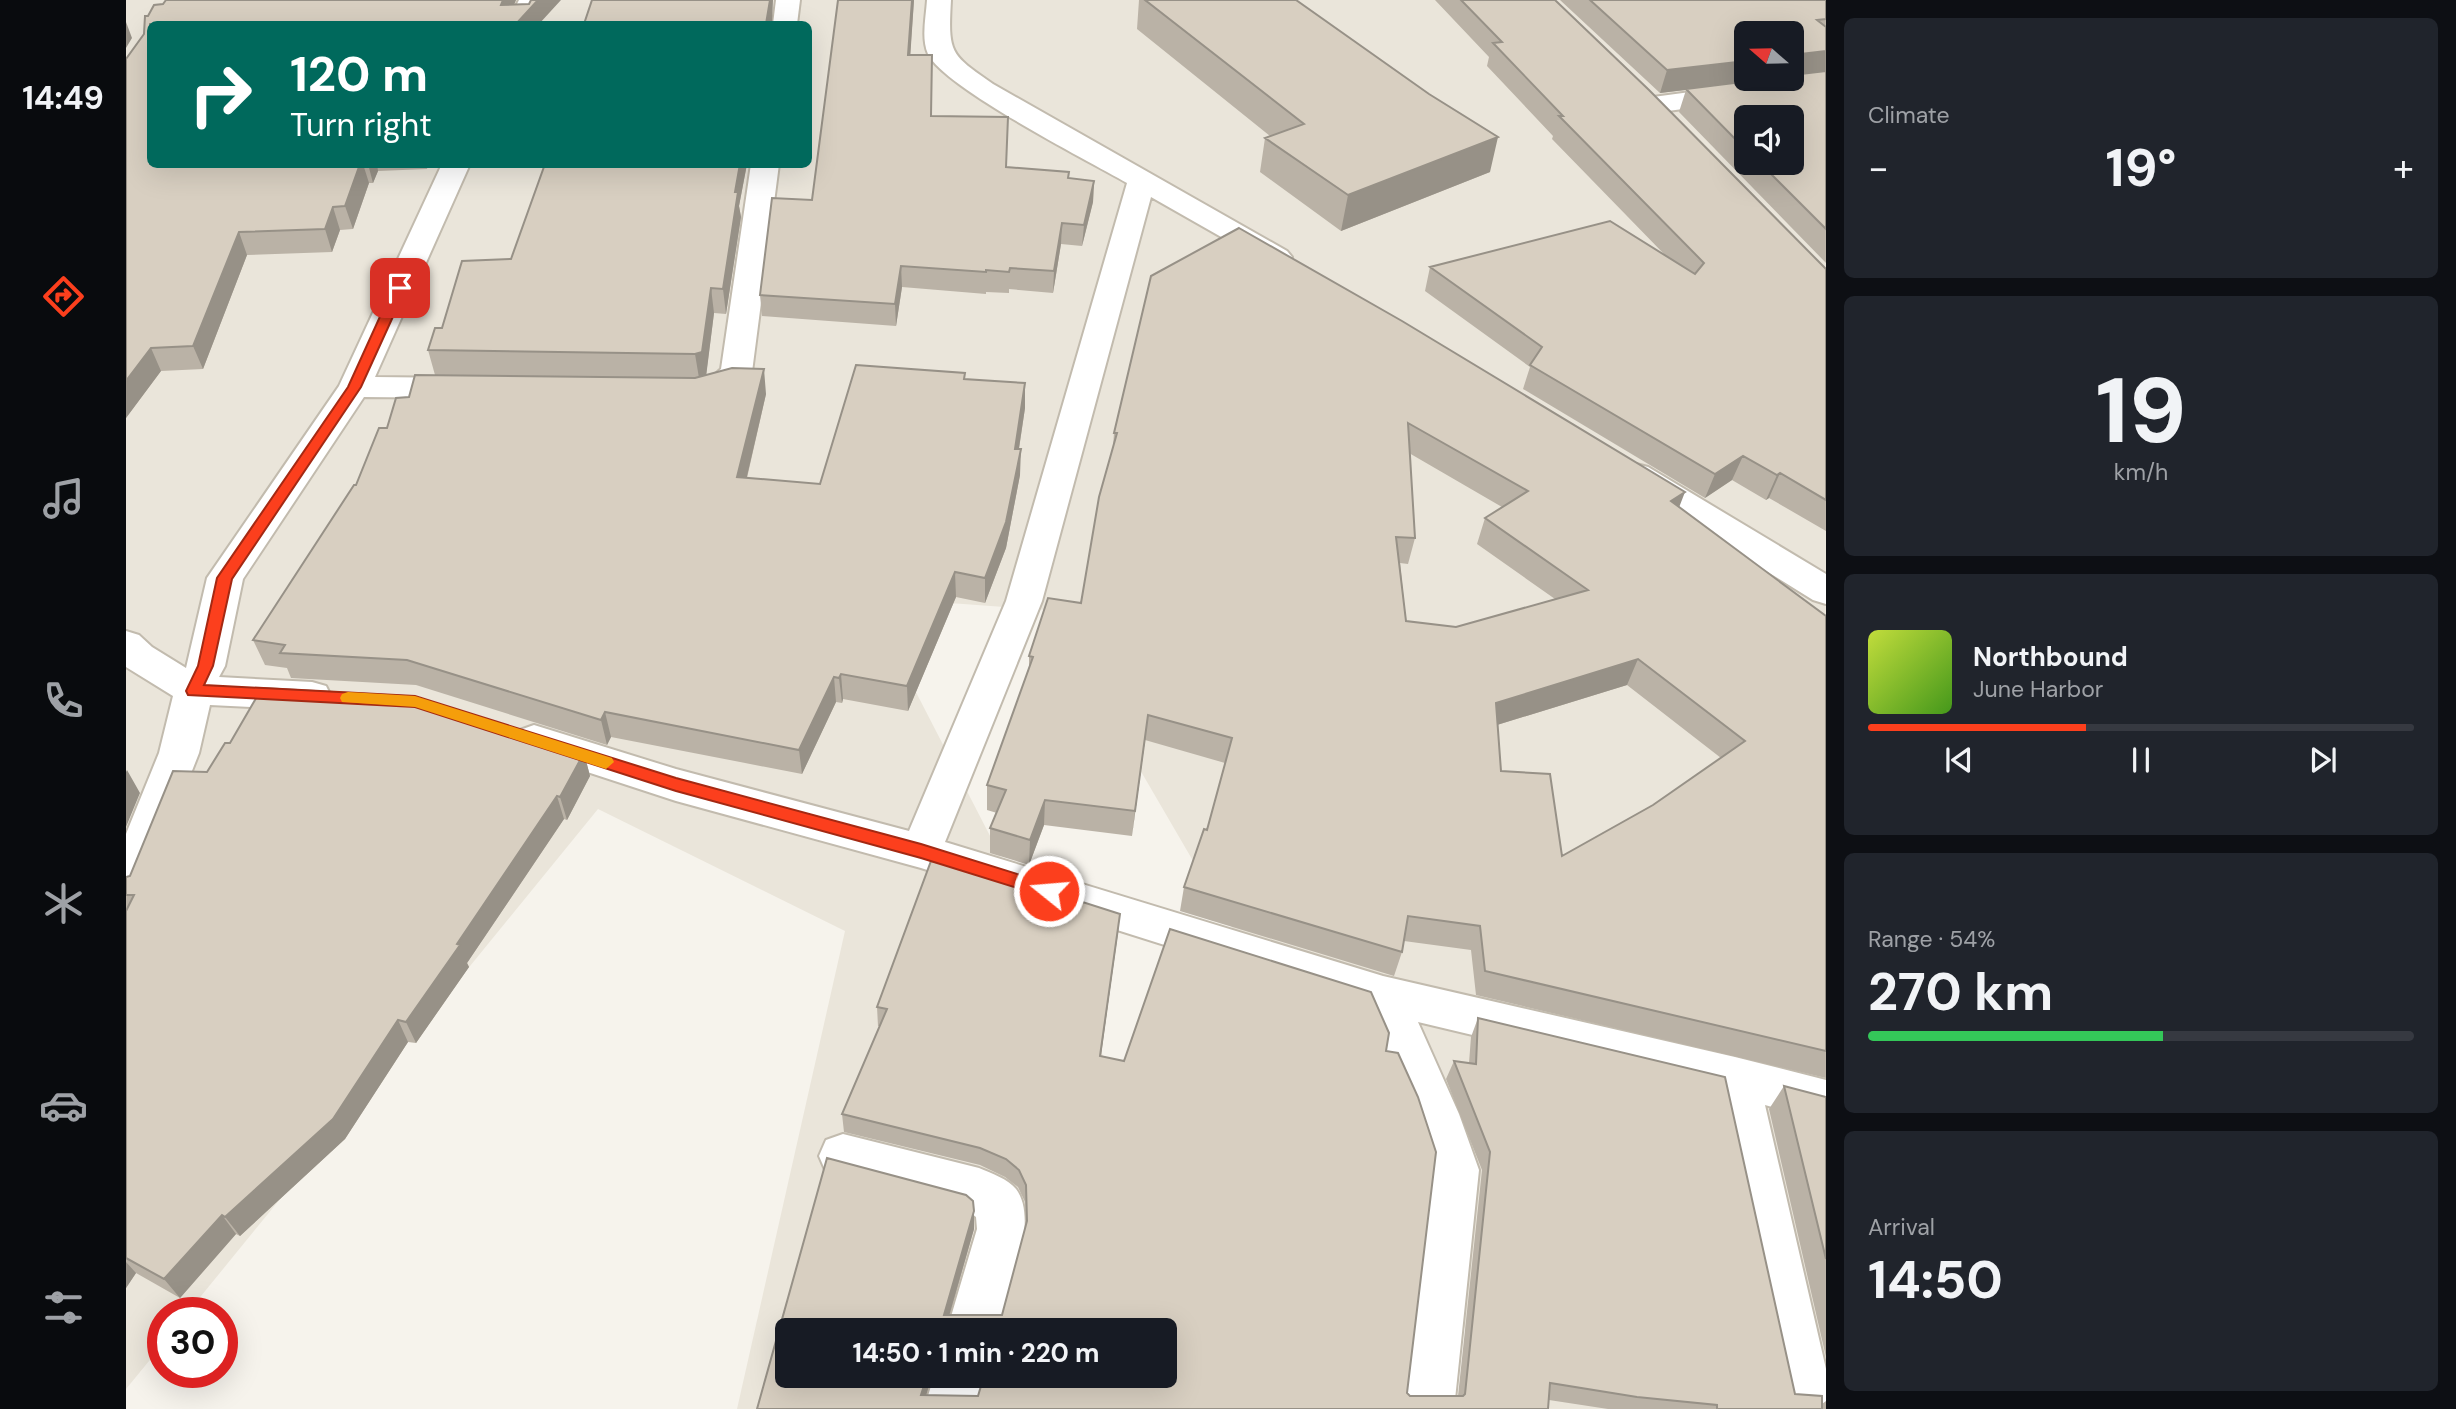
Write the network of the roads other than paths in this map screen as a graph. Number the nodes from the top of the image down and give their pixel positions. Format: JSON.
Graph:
{"nodes":[{"id":1,"x":531,"y":0,"type":"edge"},
{"id":2,"x":788,"y":0,"type":"edge"},
{"id":3,"x":939,"y":0,"type":"edge"},
{"id":4,"x":520,"y":21,"type":"edge"},
{"id":5,"x":785,"y":21,"type":"edge"},
{"id":6,"x":1826,"y":82,"type":"edge"},
{"id":7,"x":1634,"y":86,"type":"edge"},
{"id":8,"x":1653,"y":105,"type":"junction"},
{"id":9,"x":1672,"y":125,"type":"edge"},
{"id":10,"x":454,"y":168,"type":"edge"},
{"id":11,"x":764,"y":168,"type":"edge"},
{"id":12,"x":1142,"y":179,"type":"junction"},
{"id":13,"x":1306,"y":275,"type":"edge"},
{"id":14,"x":355,"y":387,"type":"junction"},
{"id":15,"x":492,"y":388,"type":"edge"},
{"id":16,"x":658,"y":390,"type":"edge"},
{"id":17,"x":1614,"y":461,"type":"edge"},
{"id":18,"x":1826,"y":590,"type":"edge"},
{"id":19,"x":126,"y":644,"type":"edge"},
{"id":20,"x":194,"y":691,"type":"junction"},
{"id":21,"x":346,"y":698,"type":"edge"},
{"id":22,"x":506,"y":731,"type":"edge"},
{"id":23,"x":921,"y":851,"type":"junction"},
{"id":24,"x":126,"y":885,"type":"edge"},
{"id":25,"x":1383,"y":995,"type":"junction"},
{"id":26,"x":1735,"y":1077,"type":"junction"},
{"id":27,"x":1826,"y":1101,"type":"edge"},
{"id":28,"x":843,"y":1156,"type":"dead end"},
{"id":29,"x":976,"y":1318,"type":"edge"},
{"id":30,"x":956,"y":1388,"type":"edge"},
{"id":31,"x":1814,"y":1403,"type":"edge"},
{"id":32,"x":950,"y":1409,"type":"edge"},
{"id":33,"x":1428,"y":1409,"type":"edge"}],
"edges":[{"from":1,"to":4,"type":"street"},
{"from":2,"to":5,"type":"street"},
{"from":3,"to":12,"type":"street"},
{"from":6,"to":8,"type":"street"},
{"from":7,"to":8,"type":"street"},
{"from":8,"to":9,"type":"street"},
{"from":10,"to":14,"type":"street"},
{"from":11,"to":16,"type":"street"},
{"from":12,"to":13,"type":"street"},
{"from":12,"to":23,"type":"street"},
{"from":14,"to":15,"type":"street"},
{"from":14,"to":20,"type":"street"},
{"from":17,"to":18,"type":"street"},
{"from":19,"to":20,"type":"street"},
{"from":20,"to":21,"type":"street"},
{"from":20,"to":24,"type":"street"},
{"from":22,"to":23,"type":"street"},
{"from":23,"to":25,"type":"street"},
{"from":25,"to":26,"type":"street"},
{"from":25,"to":33,"type":"street"},
{"from":26,"to":27,"type":"street"},
{"from":26,"to":31,"type":"street"},
{"from":28,"to":29,"type":"street"},
{"from":30,"to":32,"type":"street"}]}
